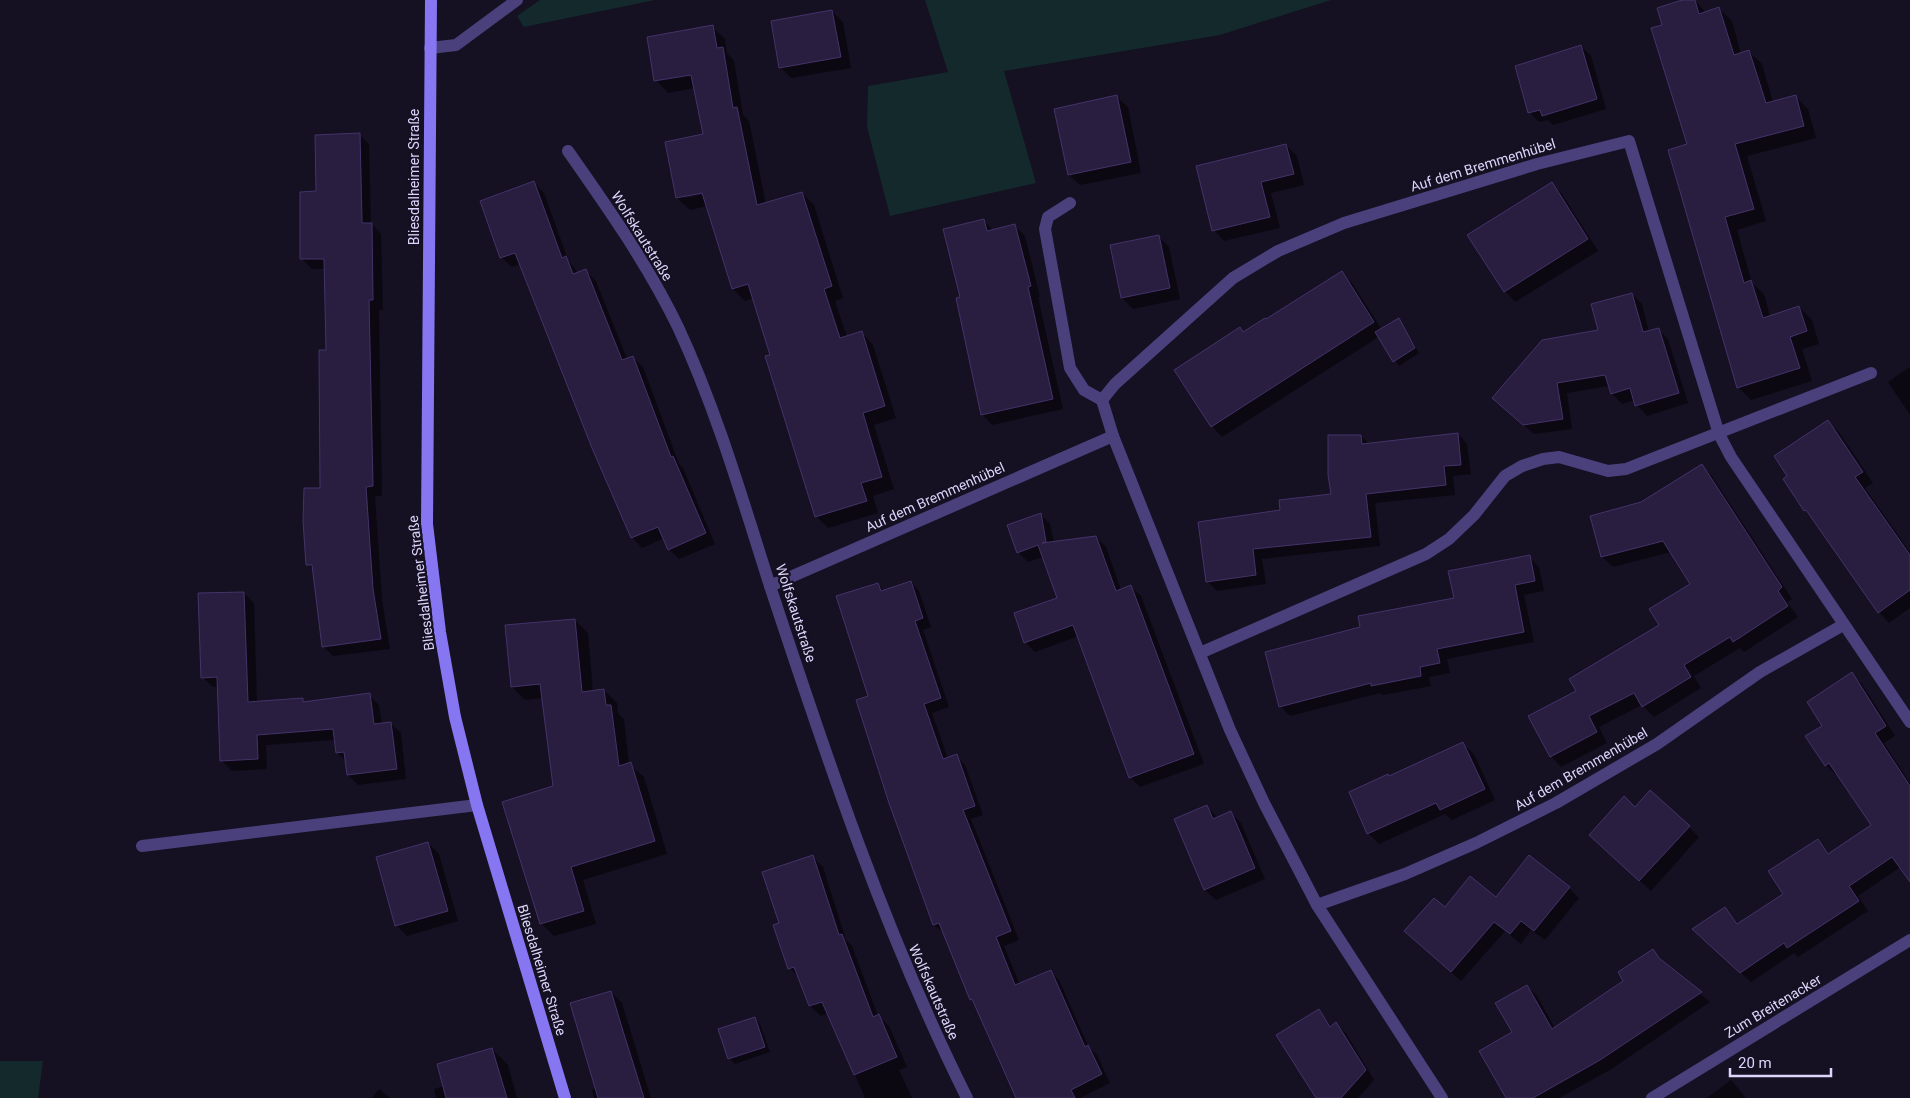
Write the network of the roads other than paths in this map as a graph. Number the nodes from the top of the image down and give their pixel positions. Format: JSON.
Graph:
{"nodes":[{"id":1,"x":431,"y":0,"type":"edge"},
{"id":2,"x":518,"y":0,"type":"edge"},
{"id":3,"x":430,"y":48,"type":"junction"},
{"id":4,"x":568,"y":152,"type":"dead end"},
{"id":5,"x":1070,"y":204,"type":"dead end"},
{"id":6,"x":1871,"y":373,"type":"dead end"},
{"id":7,"x":1102,"y":400,"type":"junction"},
{"id":8,"x":1719,"y":434,"type":"junction"},
{"id":9,"x":1112,"y":436,"type":"junction"},
{"id":10,"x":770,"y":586,"type":"junction"},
{"id":11,"x":1843,"y":625,"type":"junction"},
{"id":12,"x":1200,"y":653,"type":"junction"},
{"id":13,"x":1910,"y":722,"type":"edge"},
{"id":14,"x":477,"y":805,"type":"junction"},
{"id":15,"x":142,"y":846,"type":"dead end"},
{"id":16,"x":1317,"y":905,"type":"junction"},
{"id":17,"x":1910,"y":940,"type":"edge"},
{"id":18,"x":564,"y":1098,"type":"edge"},
{"id":19,"x":967,"y":1098,"type":"edge"},
{"id":20,"x":1442,"y":1098,"type":"edge"},
{"id":21,"x":1652,"y":1098,"type":"edge"}],
"edges":[{"from":1,"to":3,"type":"main road","name":"Bliesdalheimer Straße"},
{"from":2,"to":3,"type":"street"},
{"from":3,"to":14,"type":"main road","name":"Bliesdalheimer Straße"},
{"from":4,"to":10,"type":"street","name":"Wolfskautstraße"},
{"from":5,"to":7,"type":"street"},
{"from":6,"to":8,"type":"street"},
{"from":7,"to":8,"type":"street","name":"Auf dem Bremmenhübel"},
{"from":7,"to":9,"type":"street"},
{"from":8,"to":11,"type":"street","name":"Auf dem Bremmenhübel"},
{"from":8,"to":12,"type":"street"},
{"from":9,"to":10,"type":"street","name":"Auf dem Bremmenhübel"},
{"from":9,"to":12,"type":"street"},
{"from":10,"to":19,"type":"street","name":"Wolfskautstraße"},
{"from":11,"to":13,"type":"street","name":"Auf dem Bremmenhübel"},
{"from":11,"to":16,"type":"street","name":"Auf dem Bremmenhübel"},
{"from":12,"to":16,"type":"street"},
{"from":14,"to":15,"type":"street"},
{"from":14,"to":18,"type":"main road","name":"Bliesdalheimer Straße"},
{"from":16,"to":20,"type":"street"},
{"from":17,"to":21,"type":"street","name":"Zum Breitenacker"}]}
